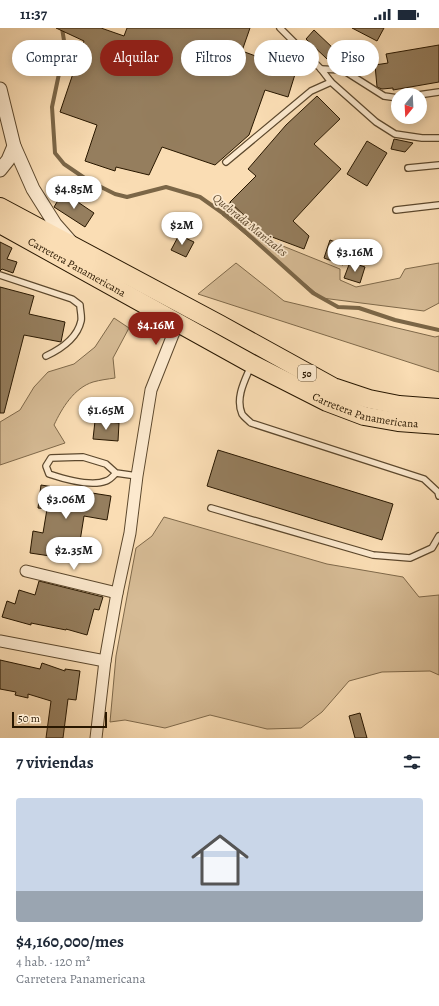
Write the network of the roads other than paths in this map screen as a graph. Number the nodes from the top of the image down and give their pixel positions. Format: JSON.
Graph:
{"nodes":[{"id":1,"x":280,"y":28,"type":"edge"},
{"id":2,"x":321,"y":69,"type":"junction"},
{"id":3,"x":331,"y":82,"type":"junction"},
{"id":4,"x":0,"y":88,"type":"edge"},
{"id":5,"x":439,"y":92,"type":"edge"},
{"id":6,"x":427,"y":94,"type":"edge"},
{"id":7,"x":391,"y":97,"type":"edge"},
{"id":8,"x":439,"y":138,"type":"edge"},
{"id":9,"x":14,"y":146,"type":"junction"},
{"id":10,"x":226,"y":162,"type":"dead end"},
{"id":11,"x":439,"y":165,"type":"edge"},
{"id":12,"x":408,"y":168,"type":"dead end"},
{"id":13,"x":0,"y":170,"type":"edge"},
{"id":14,"x":439,"y":205,"type":"edge"},
{"id":15,"x":0,"y":207,"type":"edge"},
{"id":16,"x":396,"y":210,"type":"dead end"},
{"id":17,"x":0,"y":224,"type":"edge"},
{"id":18,"x":79,"y":249,"type":"junction"},
{"id":19,"x":0,"y":275,"type":"edge"},
{"id":20,"x":178,"y":322,"type":"junction"},
{"id":21,"x":46,"y":356,"type":"dead end"},
{"id":22,"x":252,"y":364,"type":"junction"},
{"id":23,"x":439,"y":408,"type":"edge"},
{"id":24,"x":439,"y":425,"type":"edge"},
{"id":25,"x":116,"y":473,"type":"junction"},
{"id":26,"x":137,"y":476,"type":"junction"},
{"id":27,"x":439,"y":496,"type":"edge"},
{"id":28,"x":211,"y":508,"type":"dead end"},
{"id":29,"x":439,"y":536,"type":"edge"},
{"id":30,"x":26,"y":571,"type":"dead end"},
{"id":31,"x":117,"y":593,"type":"junction"},
{"id":32,"x":0,"y":641,"type":"edge"},
{"id":33,"x":106,"y":661,"type":"junction"},
{"id":34,"x":96,"y":738,"type":"edge"}],
"edges":[{"from":1,"to":2,"type":"lane"},
{"from":2,"to":3,"type":"lane"},
{"from":2,"to":7,"type":"lane"},
{"from":3,"to":8,"type":"lane"},
{"from":3,"to":10,"type":"lane"},
{"from":4,"to":9,"type":"street"},
{"from":5,"to":6,"type":"lane"},
{"from":9,"to":13,"type":"street"},
{"from":9,"to":18,"type":"street"},
{"from":11,"to":12,"type":"lane"},
{"from":14,"to":16,"type":"lane"},
{"from":15,"to":18,"type":"highway","name":"Carretera Panamericana","number":"50"},
{"from":17,"to":20,"type":"highway","name":"Carretera Panamericana","number":"50"},
{"from":18,"to":23,"type":"highway","name":"Carretera Panamericana","number":"50"},
{"from":19,"to":21,"type":"lane"},
{"from":20,"to":22,"type":"highway","name":"Carretera Panamericana","number":"50"},
{"from":20,"to":26,"type":"street"},
{"from":22,"to":24,"type":"highway","name":"Carretera Panamericana","number":"50"},
{"from":22,"to":27,"type":"lane"},
{"from":25,"to":25,"type":"lane"},
{"from":25,"to":26,"type":"lane"},
{"from":26,"to":31,"type":"street"},
{"from":28,"to":29,"type":"lane"},
{"from":30,"to":31,"type":"street"},
{"from":31,"to":33,"type":"street"},
{"from":32,"to":33,"type":"street"},
{"from":33,"to":34,"type":"street"}]}
